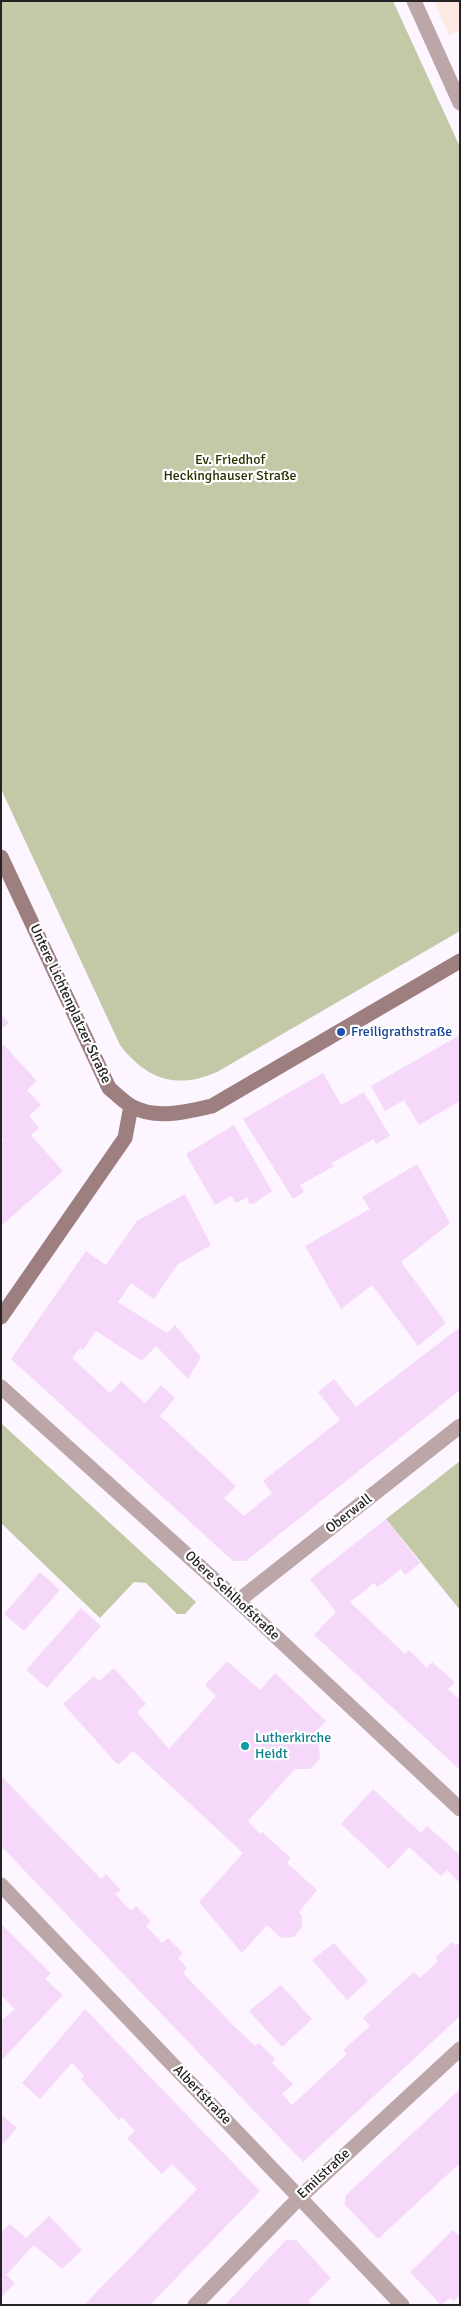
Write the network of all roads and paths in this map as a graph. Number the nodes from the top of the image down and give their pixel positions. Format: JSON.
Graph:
{"nodes":[{"id":1,"x":414,"y":1,"type":"edge"},
{"id":2,"x":460,"y":103,"type":"edge"},
{"id":3,"x":1,"y":857,"type":"edge"},
{"id":4,"x":460,"y":961,"type":"edge"},
{"id":5,"x":131,"y":1106,"type":"junction"},
{"id":6,"x":1,"y":1317,"type":"edge"},
{"id":7,"x":1,"y":1387,"type":"edge"},
{"id":8,"x":460,"y":1426,"type":"edge"},
{"id":9,"x":238,"y":1601,"type":"junction"},
{"id":10,"x":460,"y":1809,"type":"edge"},
{"id":11,"x":1,"y":1885,"type":"edge"},
{"id":12,"x":460,"y":2050,"type":"edge"},
{"id":13,"x":300,"y":2197,"type":"junction"},
{"id":14,"x":195,"y":2305,"type":"edge"},
{"id":15,"x":402,"y":2305,"type":"edge"}],
"edges":[{"from":1,"to":2,"type":"street"},
{"from":3,"to":5,"type":"main road","name":"Untere Lichtenplatzer Straße"},
{"from":4,"to":5,"type":"main road"},
{"from":5,"to":6,"type":"main road"},
{"from":7,"to":9,"type":"street","name":"Obere Sehlhofstraße"},
{"from":8,"to":9,"type":"street","name":"Oberwall"},
{"from":9,"to":10,"type":"street","name":"Obere Sehlhofstraße"},
{"from":11,"to":13,"type":"street","name":"Albertstraße"},
{"from":12,"to":13,"type":"street","name":"Emilstraße"},
{"from":13,"to":14,"type":"street","name":"Emilstraße"},
{"from":13,"to":15,"type":"street","name":"Albertstraße"}]}
